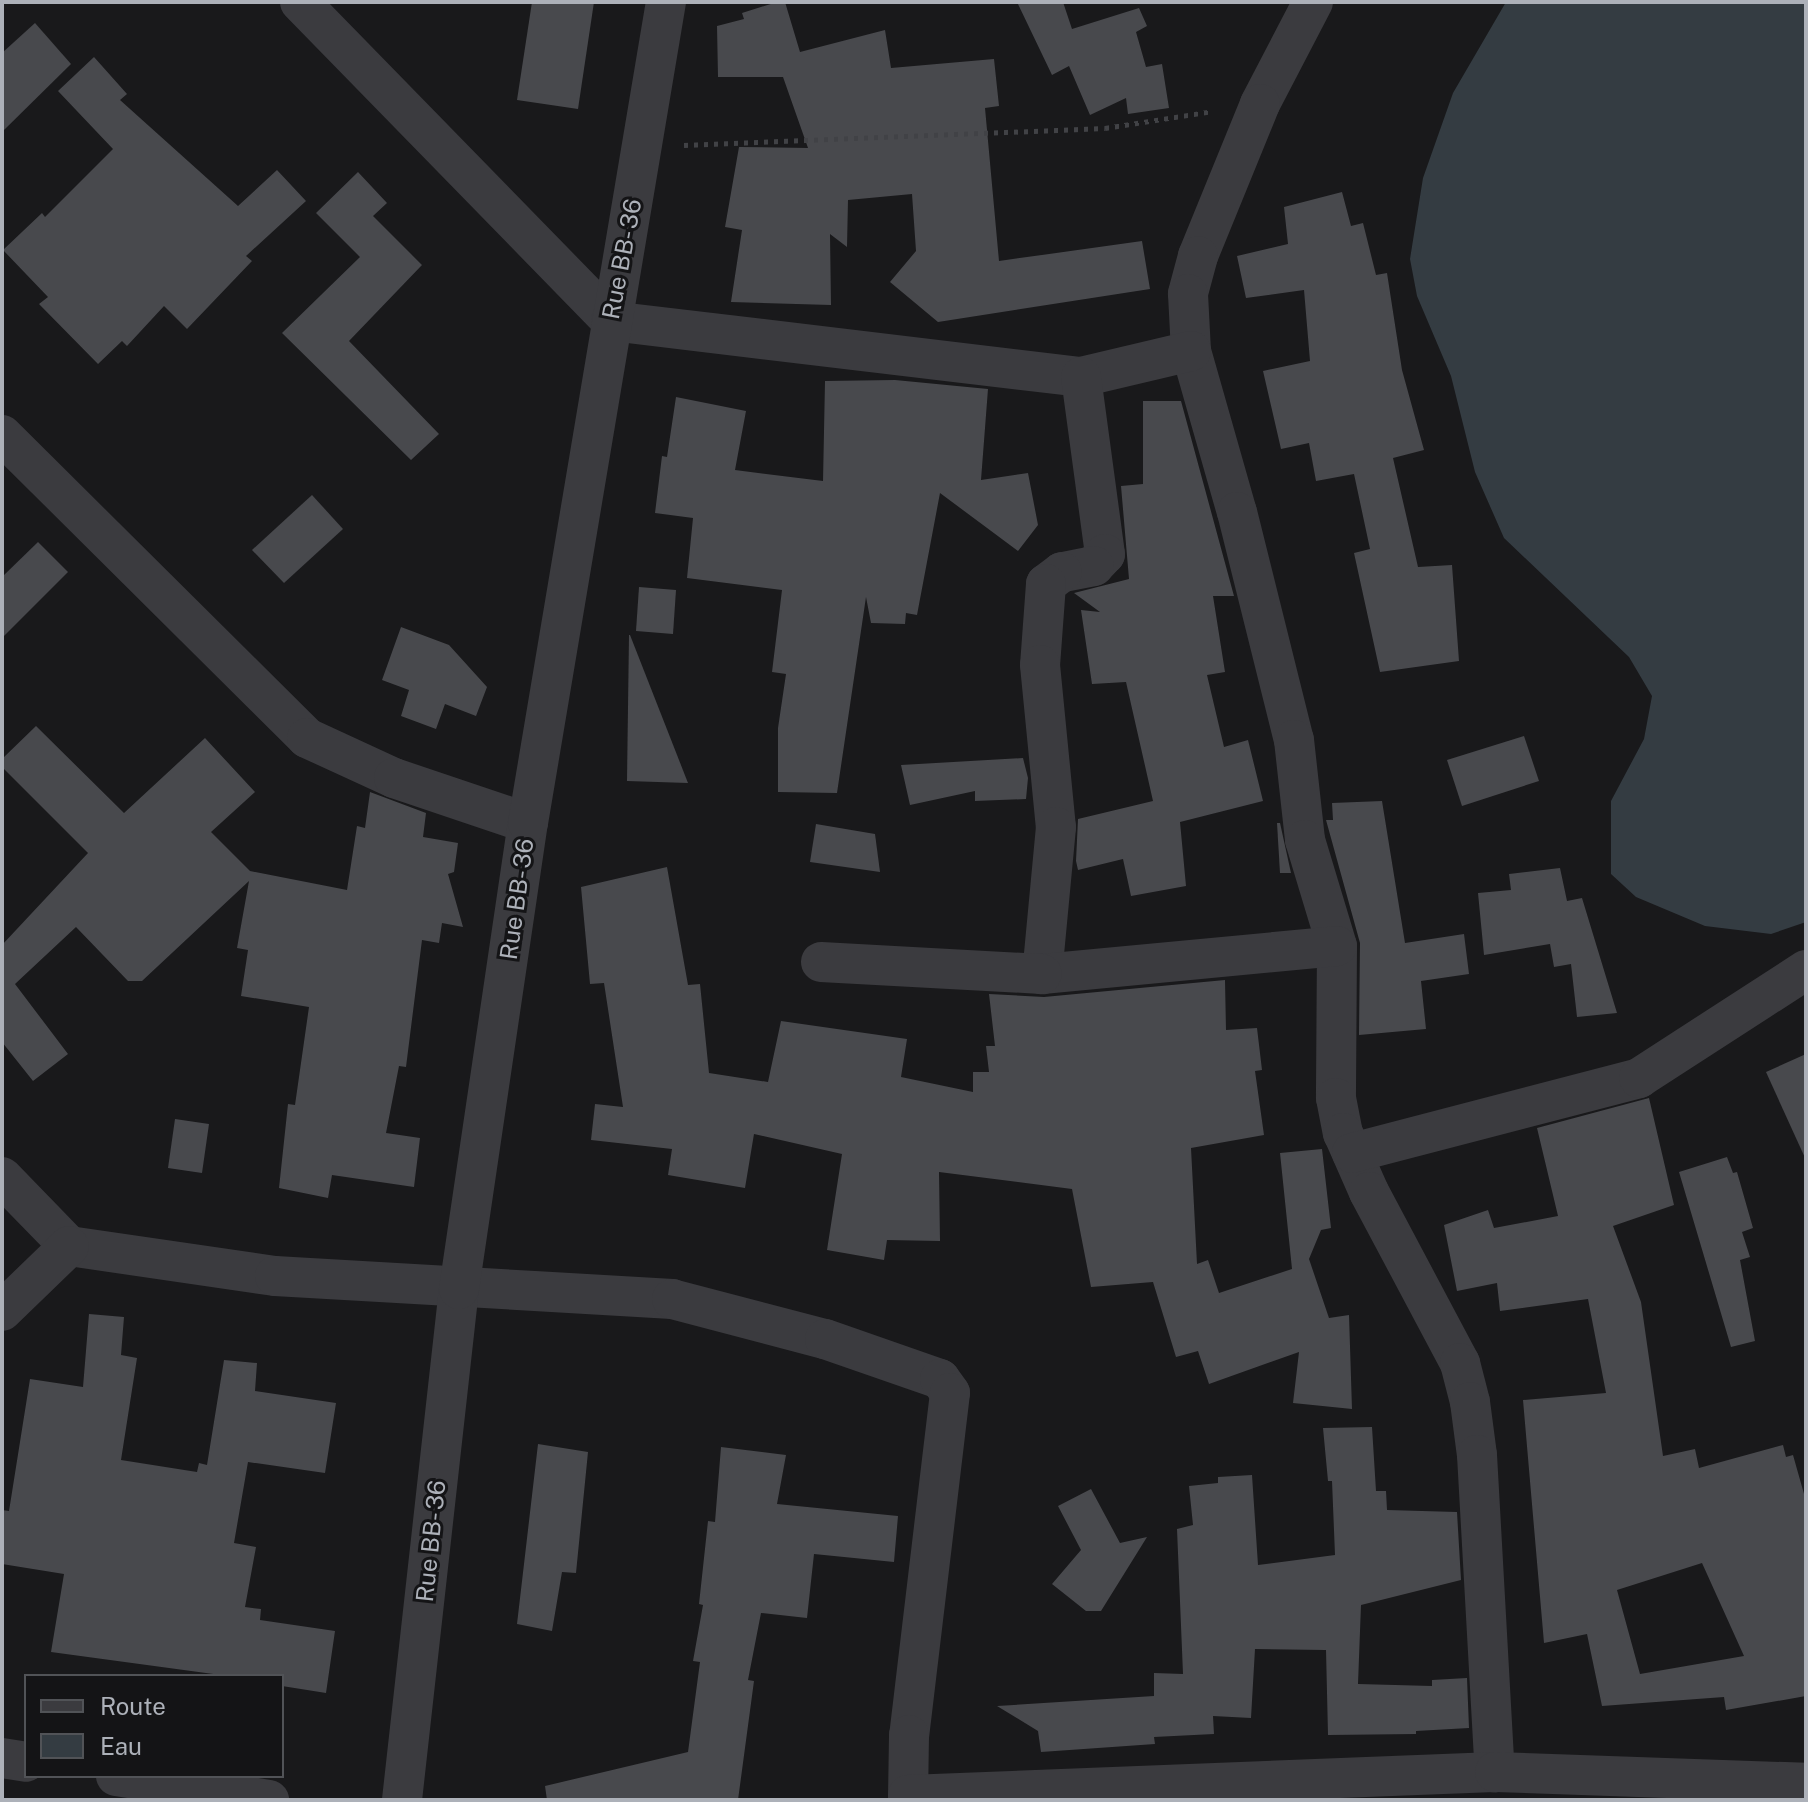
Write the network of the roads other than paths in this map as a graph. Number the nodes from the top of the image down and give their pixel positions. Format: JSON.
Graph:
{"nodes":[{"id":1,"x":300,"y":2,"type":"edge"},
{"id":2,"x":666,"y":2,"type":"edge"},
{"id":3,"x":1313,"y":2,"type":"edge"},
{"id":4,"x":611,"y":321,"type":"junction"},
{"id":5,"x":1191,"y":351,"type":"junction"},
{"id":6,"x":1081,"y":377,"type":"junction"},
{"id":7,"x":2,"y":435,"type":"edge"},
{"id":8,"x":528,"y":823,"type":"junction"},
{"id":9,"x":1337,"y":946,"type":"junction"},
{"id":10,"x":821,"y":962,"type":"dead end"},
{"id":11,"x":1806,"y":970,"type":"edge"},
{"id":12,"x":1042,"y":974,"type":"junction"},
{"id":13,"x":1352,"y":1153,"type":"junction"},
{"id":14,"x":2,"y":1177,"type":"edge"},
{"id":15,"x":69,"y":1246,"type":"junction"},
{"id":16,"x":459,"y":1289,"type":"junction"},
{"id":17,"x":2,"y":1311,"type":"edge"},
{"id":18,"x":2,"y":1758,"type":"edge"},
{"id":19,"x":24,"y":1762,"type":"edge"},
{"id":20,"x":1495,"y":1772,"type":"junction"},
{"id":21,"x":129,"y":1778,"type":"edge"},
{"id":22,"x":1806,"y":1783,"type":"edge"},
{"id":23,"x":1539,"y":1786,"type":"edge"},
{"id":24,"x":1118,"y":1792,"type":"edge"},
{"id":25,"x":908,"y":1798,"type":"edge"},
{"id":26,"x":269,"y":1800,"type":"edge"},
{"id":27,"x":402,"y":1800,"type":"edge"}],
"edges":[{"from":1,"to":4,"type":"street"},
{"from":2,"to":4,"type":"street","name":"Rue BB- 36"},
{"from":3,"to":5,"type":"street"},
{"from":4,"to":6,"type":"street"},
{"from":4,"to":8,"type":"street","name":"Rue BB- 36"},
{"from":5,"to":6,"type":"street"},
{"from":5,"to":9,"type":"street"},
{"from":6,"to":12,"type":"street"},
{"from":7,"to":8,"type":"street"},
{"from":8,"to":16,"type":"street","name":"Rue BB- 36"},
{"from":9,"to":12,"type":"street"},
{"from":9,"to":13,"type":"street"},
{"from":10,"to":12,"type":"street"},
{"from":11,"to":13,"type":"street"},
{"from":13,"to":20,"type":"street"},
{"from":14,"to":15,"type":"street"},
{"from":15,"to":16,"type":"street"},
{"from":15,"to":17,"type":"street"},
{"from":16,"to":25,"type":"street"},
{"from":16,"to":27,"type":"street","name":"Rue BB- 36"},
{"from":18,"to":19,"type":"street"},
{"from":20,"to":23,"type":"street"},
{"from":20,"to":24,"type":"street"},
{"from":21,"to":26,"type":"street"},
{"from":22,"to":23,"type":"street"},
{"from":24,"to":25,"type":"street"}]}
